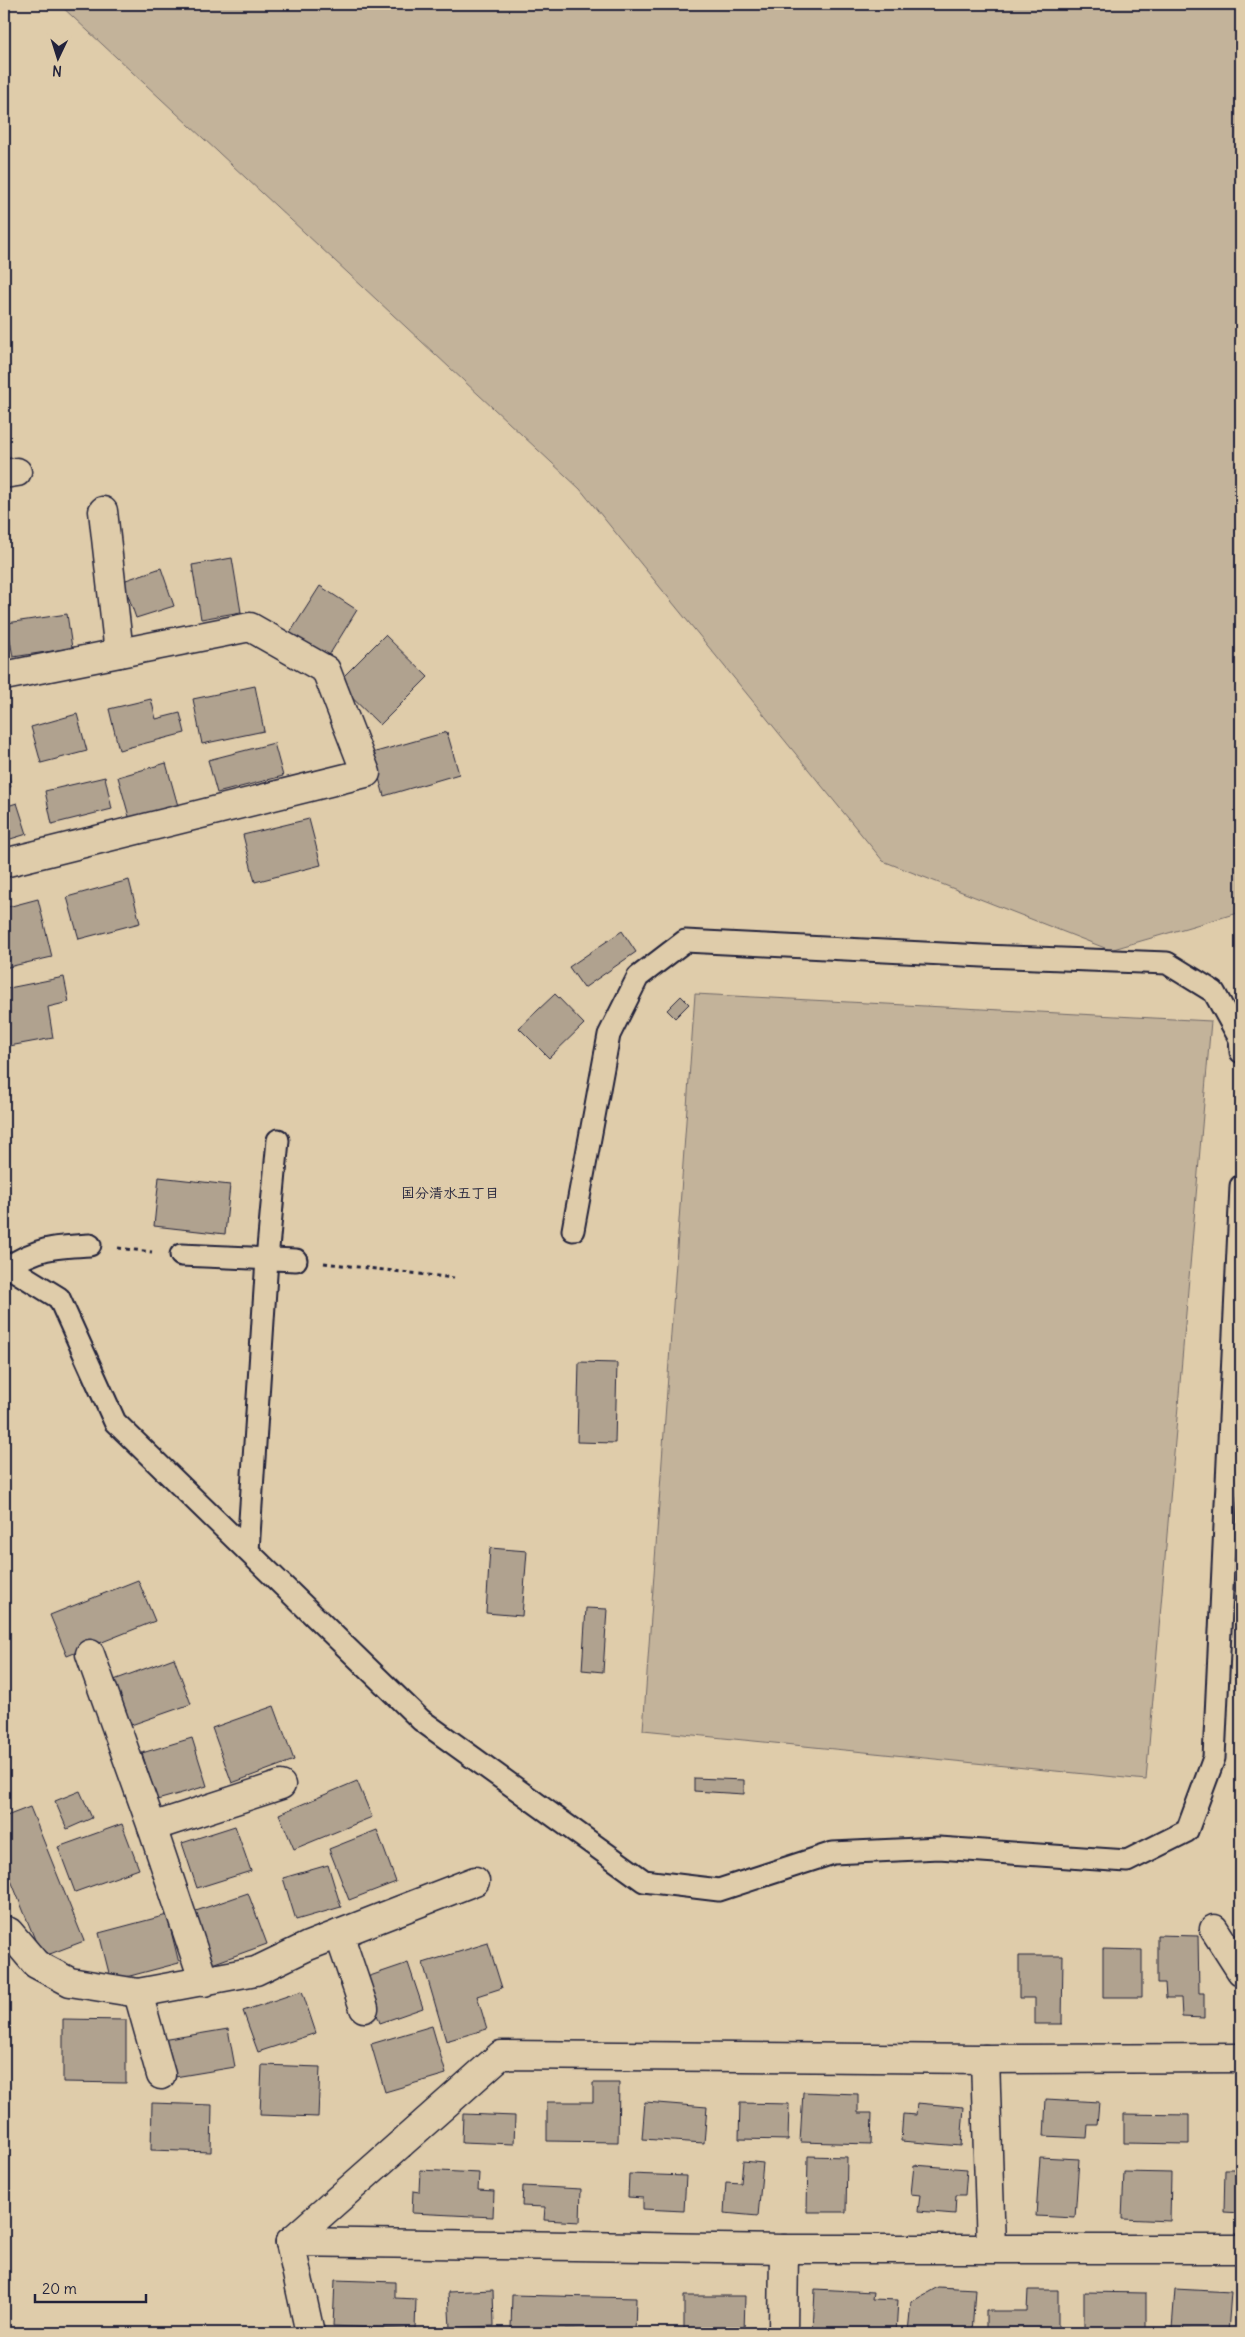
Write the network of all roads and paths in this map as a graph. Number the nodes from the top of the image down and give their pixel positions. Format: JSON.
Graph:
{"nodes":[{"id":1,"x":103,"y":511,"type":"dead end"},
{"id":2,"x":119,"y":653,"type":"junction"},
{"id":3,"x":4,"y":676,"type":"edge"},
{"id":4,"x":4,"y":863,"type":"edge"},
{"id":5,"x":1241,"y":1052,"type":"edge"},
{"id":6,"x":278,"y":1140,"type":"dead end"},
{"id":7,"x":1241,"y":1186,"type":"edge"},
{"id":8,"x":573,"y":1230,"type":"dead end"},
{"id":9,"x":90,"y":1245,"type":"joint"},
{"id":10,"x":181,"y":1255,"type":"joint"},
{"id":11,"x":267,"y":1259,"type":"junction"},
{"id":12,"x":296,"y":1260,"type":"joint"},
{"id":13,"x":6,"y":1266,"type":"edge"},
{"id":14,"x":454,"y":1278,"type":"dead end"},
{"id":15,"x":248,"y":1551,"type":"junction"},
{"id":16,"x":90,"y":1654,"type":"dead end"},
{"id":17,"x":281,"y":1785,"type":"dead end"},
{"id":18,"x":152,"y":1826,"type":"junction"},
{"id":19,"x":475,"y":1881,"type":"dead end"},
{"id":20,"x":1214,"y":1929,"type":"dead end"},
{"id":21,"x":4,"y":1930,"type":"edge"},
{"id":22,"x":339,"y":1934,"type":"junction"},
{"id":23,"x":1241,"y":1971,"type":"edge"},
{"id":24,"x":204,"y":1982,"type":"junction"},
{"id":25,"x":138,"y":1993,"type":"junction"},
{"id":26,"x":364,"y":2008,"type":"dead end"},
{"id":27,"x":1241,"y":2058,"type":"edge"},
{"id":28,"x":985,"y":2059,"type":"junction"},
{"id":29,"x":161,"y":2075,"type":"dead end"},
{"id":30,"x":290,"y":2242,"type":"junction"},
{"id":31,"x":991,"y":2248,"type":"junction"},
{"id":32,"x":1241,"y":2249,"type":"edge"},
{"id":33,"x":784,"y":2250,"type":"junction"},
{"id":34,"x":310,"y":2333,"type":"edge"},
{"id":35,"x":784,"y":2333,"type":"edge"}],
"edges":[{"from":1,"to":2,"type":"street"},
{"from":2,"to":3,"type":"street"},
{"from":2,"to":4,"type":"street"},
{"from":5,"to":8,"type":"lane"},
{"from":6,"to":11,"type":"lane"},
{"from":7,"to":15,"type":"lane"},
{"from":9,"to":10,"type":"path"},
{"from":9,"to":13,"type":"lane"},
{"from":10,"to":11,"type":"lane"},
{"from":11,"to":12,"type":"lane"},
{"from":11,"to":15,"type":"lane"},
{"from":12,"to":14,"type":"path"},
{"from":13,"to":15,"type":"lane"},
{"from":16,"to":18,"type":"street"},
{"from":17,"to":18,"type":"street"},
{"from":18,"to":24,"type":"street"},
{"from":19,"to":22,"type":"street"},
{"from":20,"to":23,"type":"street"},
{"from":21,"to":25,"type":"street"},
{"from":22,"to":24,"type":"street"},
{"from":22,"to":26,"type":"street"},
{"from":24,"to":25,"type":"street"},
{"from":25,"to":29,"type":"street"},
{"from":27,"to":28,"type":"street"},
{"from":28,"to":30,"type":"street"},
{"from":28,"to":31,"type":"street"},
{"from":30,"to":33,"type":"street"},
{"from":30,"to":34,"type":"street"},
{"from":31,"to":32,"type":"street"},
{"from":31,"to":33,"type":"street"},
{"from":33,"to":35,"type":"street"}]}
